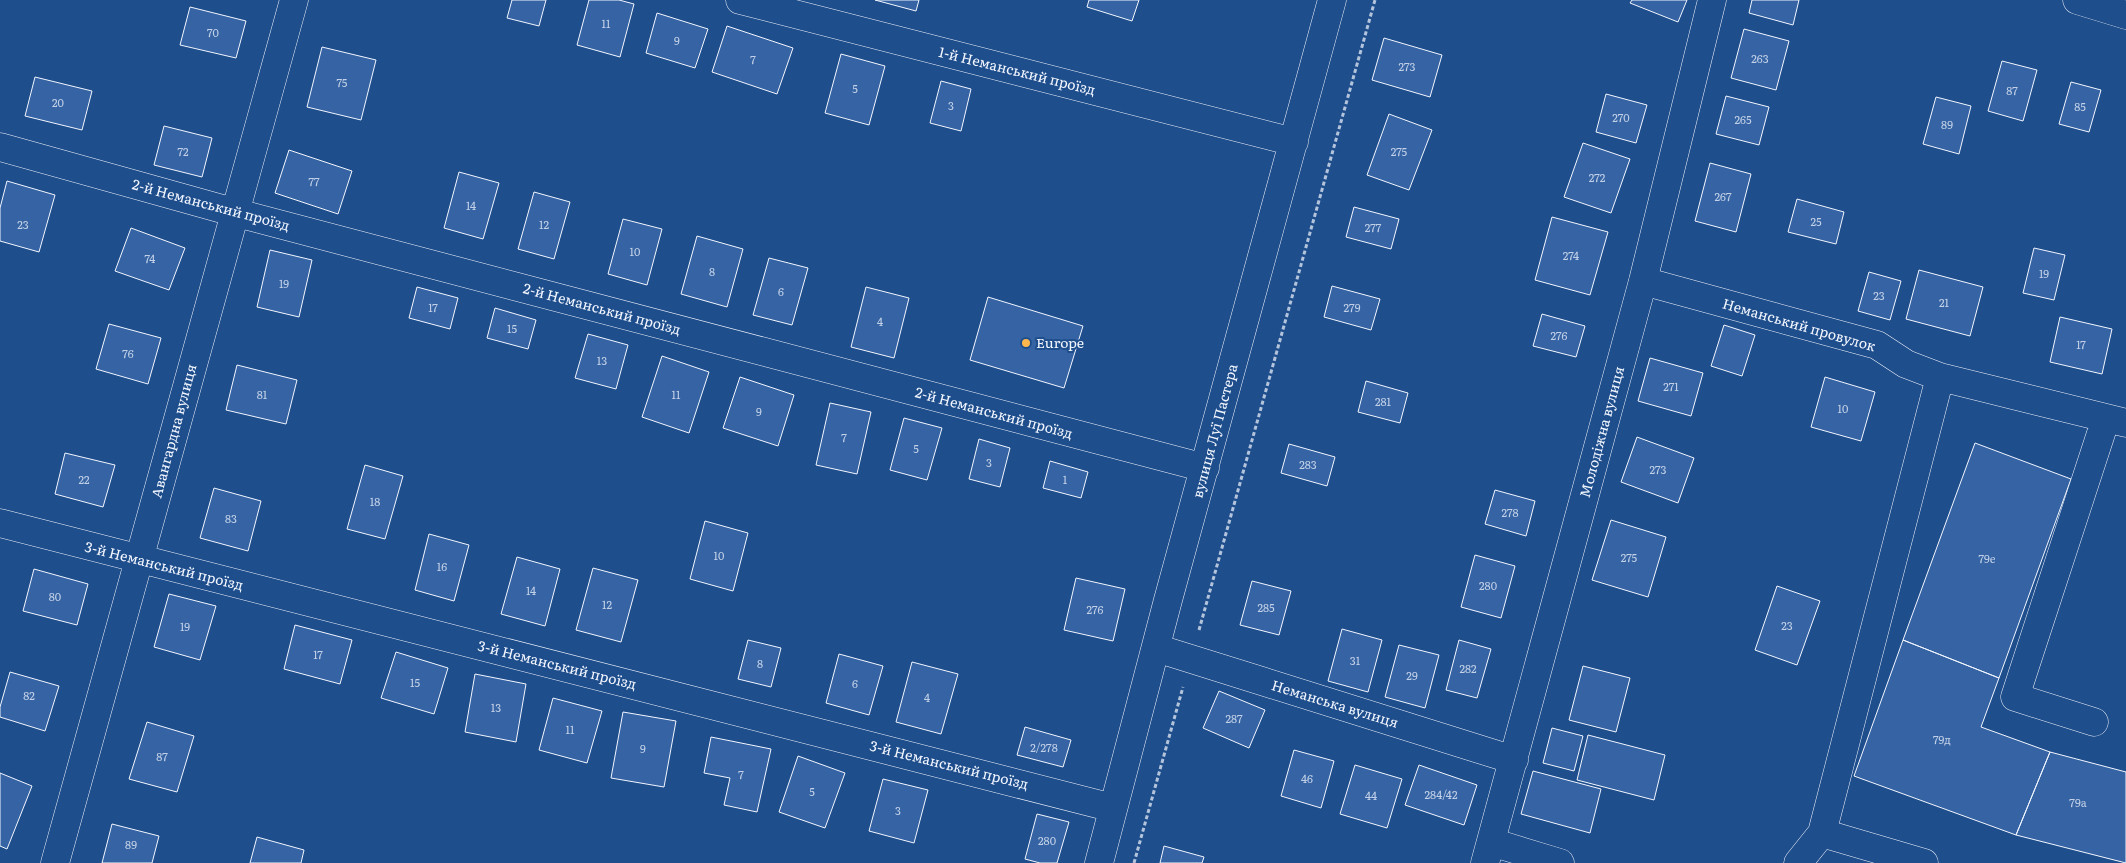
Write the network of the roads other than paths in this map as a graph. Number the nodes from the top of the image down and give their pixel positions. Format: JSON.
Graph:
{"nodes":[{"id":1,"x":294,"y":0,"type":"edge"},
{"id":2,"x":740,"y":0,"type":"edge"},
{"id":3,"x":1332,"y":0,"type":"edge"},
{"id":4,"x":1712,"y":0,"type":"edge"},
{"id":5,"x":2077,"y":0,"type":"edge"},
{"id":6,"x":2126,"y":15,"type":"edge"},
{"id":7,"x":1294,"y":142,"type":"junction"},
{"id":8,"x":0,"y":147,"type":"edge"},
{"id":9,"x":233,"y":212,"type":"junction"},
{"id":10,"x":1643,"y":281,"type":"junction"},
{"id":11,"x":1940,"y":377,"type":"junction"},
{"id":12,"x":2116,"y":420,"type":"edge"},
{"id":13,"x":1205,"y":468,"type":"junction"},
{"id":14,"x":0,"y":523,"type":"edge"},
{"id":15,"x":139,"y":560,"type":"junction"},
{"id":16,"x":1156,"y":648,"type":"junction"},
{"id":17,"x":2094,"y":722,"type":"dead end"},
{"id":18,"x":1514,"y":760,"type":"junction"},
{"id":19,"x":1113,"y":808,"type":"junction"},
{"id":20,"x":1822,"y":833,"type":"junction"},
{"id":21,"x":1488,"y":853,"type":"edge"},
{"id":22,"x":56,"y":863,"type":"edge"},
{"id":23,"x":1099,"y":863,"type":"edge"},
{"id":24,"x":1560,"y":863,"type":"edge"},
{"id":25,"x":1798,"y":863,"type":"edge"},
{"id":26,"x":1924,"y":863,"type":"edge"}],
"edges":[{"from":1,"to":9,"type":"street","name":"Авангардна вулиця"},
{"from":2,"to":7,"type":"street","name":"1-й Неманський проїзд"},
{"from":3,"to":7,"type":"street","name":"вулиця Луї Пастера"},
{"from":4,"to":10,"type":"street","name":"Молодіжна вулиця"},
{"from":5,"to":6,"type":"street"},
{"from":7,"to":13,"type":"street","name":"вулиця Луї Пастера"},
{"from":8,"to":9,"type":"street","name":"2-й Неманський проїзд"},
{"from":9,"to":13,"type":"street","name":"2-й Неманський проїзд"},
{"from":9,"to":15,"type":"street","name":"Авангардна вулиця"},
{"from":10,"to":11,"type":"street","name":"Неманський провулок"},
{"from":10,"to":18,"type":"street","name":"Молодіжна вулиця"},
{"from":11,"to":12,"type":"street","name":"Неманський провулок"},
{"from":11,"to":20,"type":"street"},
{"from":12,"to":17,"type":"street"},
{"from":13,"to":16,"type":"street","name":"вулиця Луї Пастера"},
{"from":14,"to":15,"type":"street","name":"3-й Неманський проїзд"},
{"from":15,"to":19,"type":"street","name":"3-й Неманський проїзд"},
{"from":15,"to":22,"type":"street","name":"Авангардна вулиця"},
{"from":16,"to":18,"type":"street","name":"Неманська вулиця"},
{"from":16,"to":19,"type":"street","name":"вулиця Луї Пастера"},
{"from":18,"to":21,"type":"street","name":"Молодіжна вулиця"},
{"from":19,"to":23,"type":"street","name":"вулиця Луї Пастера"},
{"from":20,"to":25,"type":"street"},
{"from":20,"to":26,"type":"street"},
{"from":21,"to":24,"type":"street"}]}
